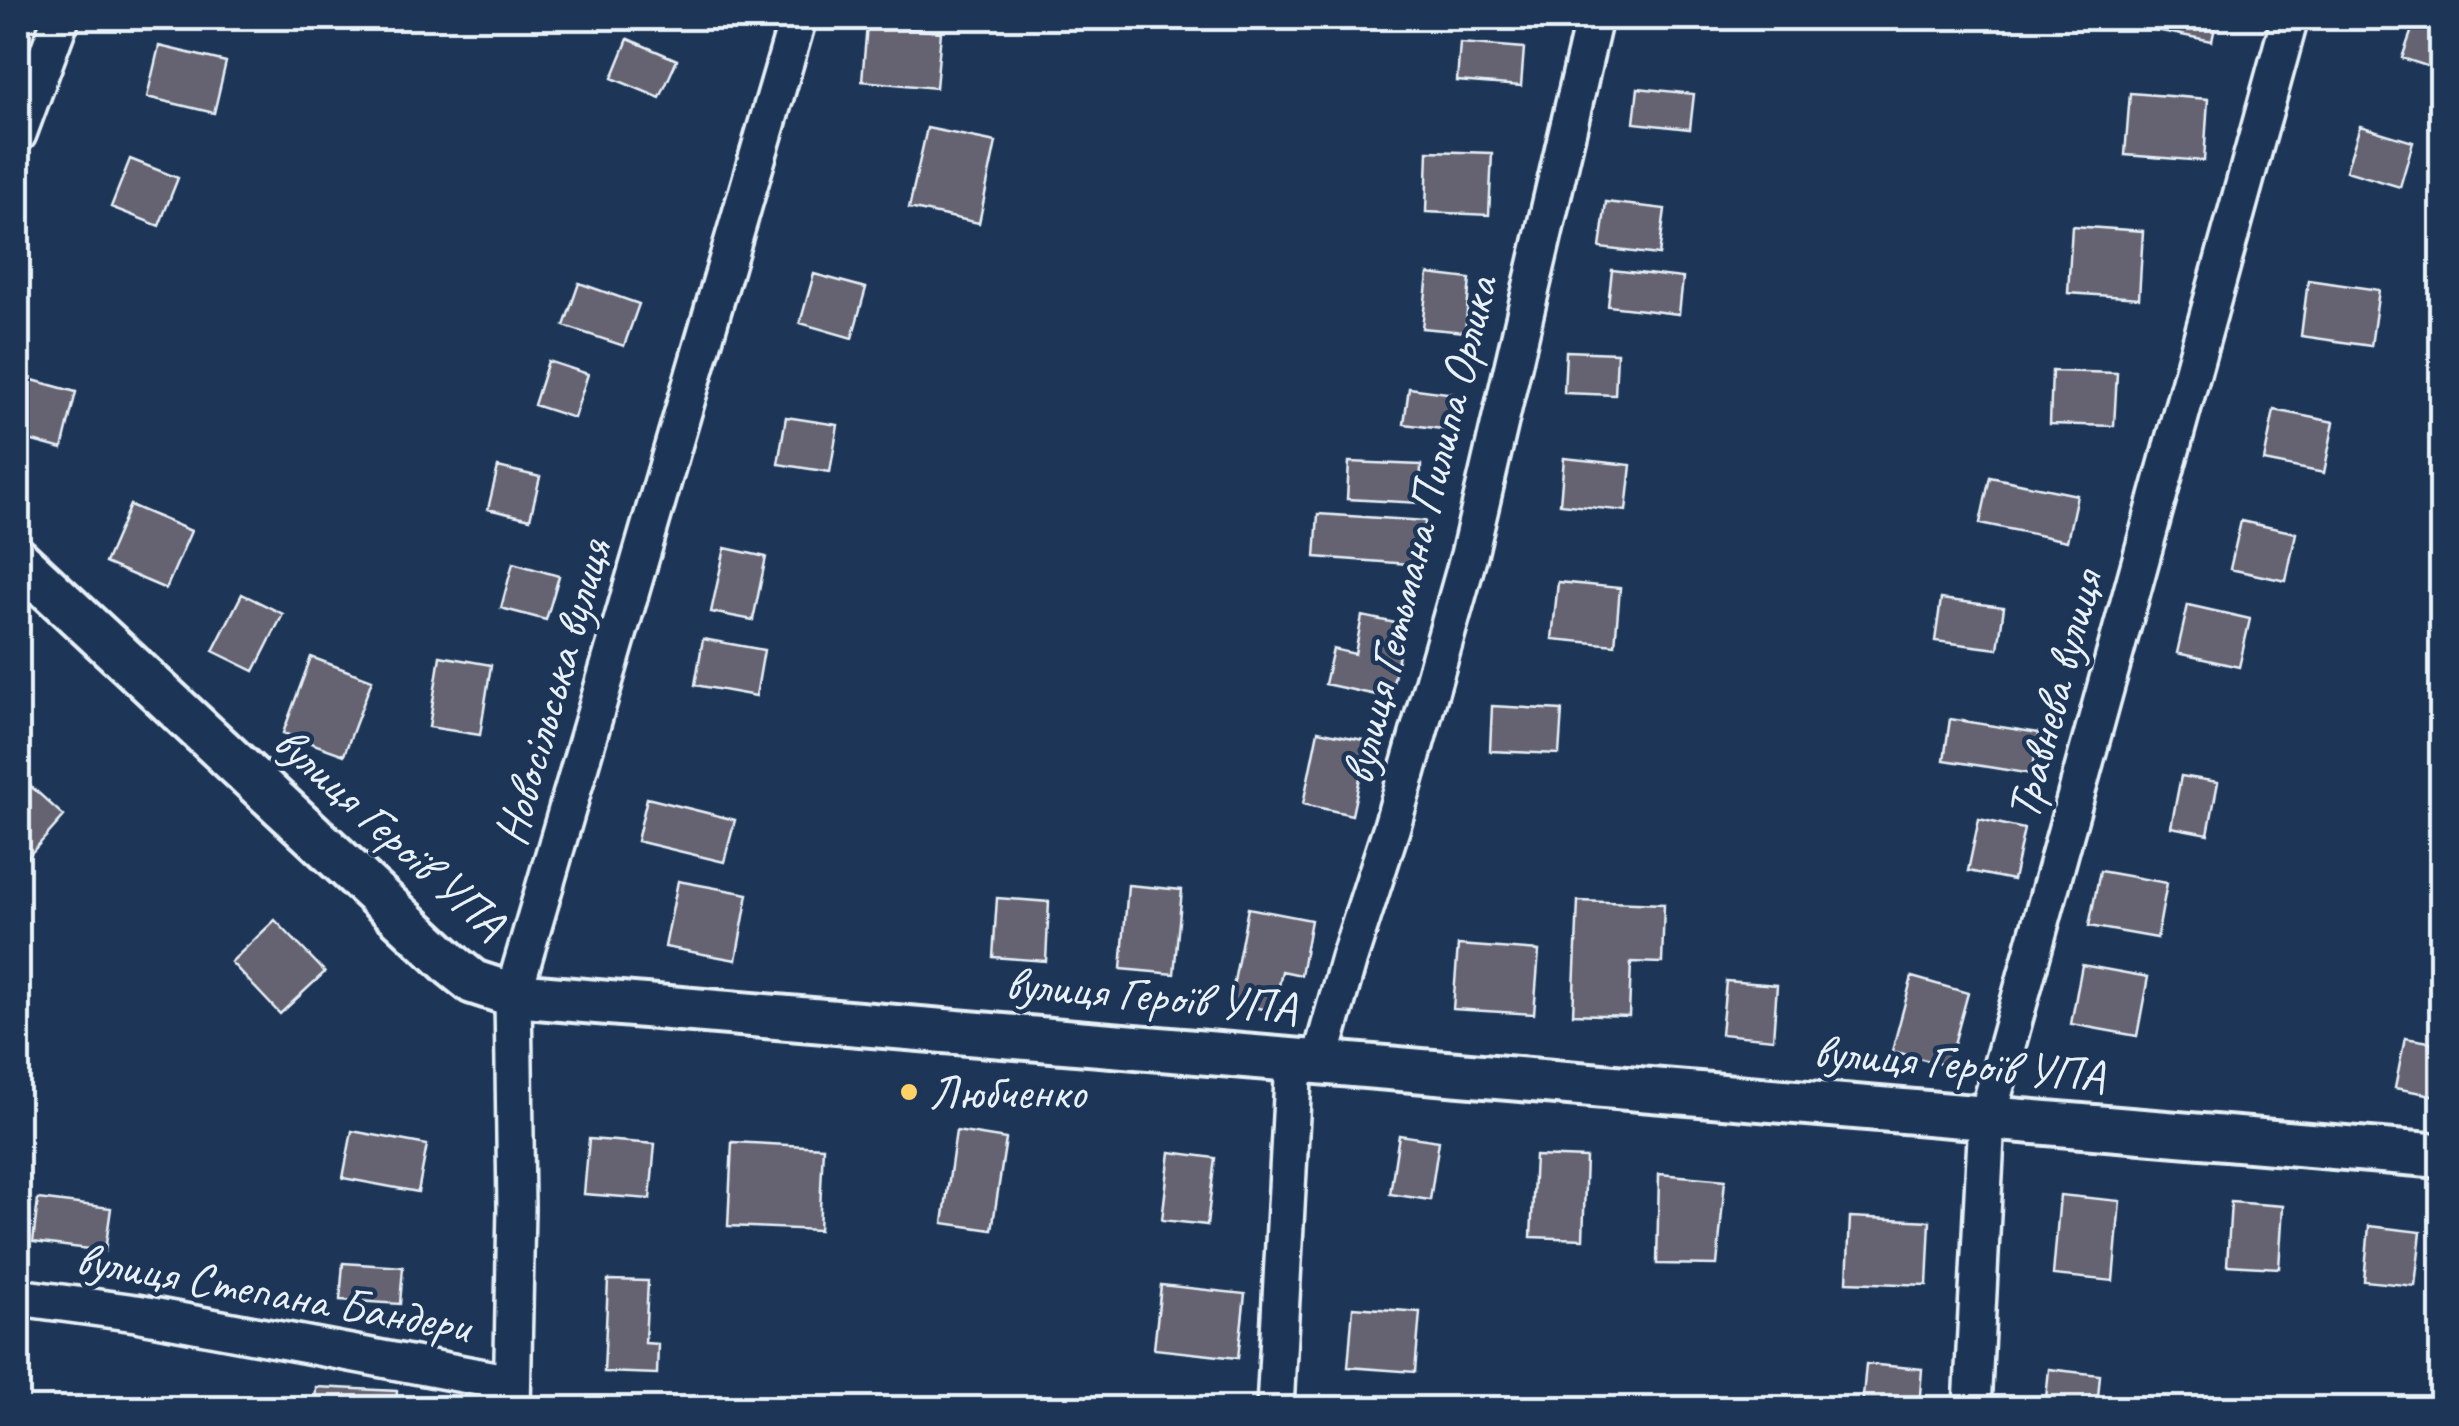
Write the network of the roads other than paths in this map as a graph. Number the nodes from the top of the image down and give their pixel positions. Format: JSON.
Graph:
{"nodes":[{"id":1,"x":61,"y":18,"type":"edge"},
{"id":2,"x":798,"y":18,"type":"edge"},
{"id":3,"x":1594,"y":18,"type":"edge"},
{"id":4,"x":2290,"y":18,"type":"edge"},
{"id":5,"x":18,"y":134,"type":"edge"},
{"id":6,"x":18,"y":560,"type":"edge"},
{"id":7,"x":514,"y":994,"type":"junction"},
{"id":8,"x":1307,"y":1061,"type":"junction"},
{"id":9,"x":1987,"y":1118,"type":"junction"},
{"id":10,"x":2442,"y":1156,"type":"edge"},
{"id":11,"x":18,"y":1296,"type":"edge"},
{"id":12,"x":512,"y":1396,"type":"edge"},
{"id":13,"x":1275,"y":1408,"type":"edge"},
{"id":14,"x":1972,"y":1408,"type":"edge"}],
"edges":[{"from":1,"to":5,"type":"street"},
{"from":2,"to":7,"type":"street","name":"Новосільська вулиця"},
{"from":3,"to":8,"type":"street","name":"вулиця Гетьмана Пилипа Орлика"},
{"from":4,"to":9,"type":"street","name":"Травнева вулиця"},
{"from":6,"to":7,"type":"street","name":"вулиця Героїв УПА"},
{"from":7,"to":8,"type":"street","name":"вулиця Героїв УПА"},
{"from":7,"to":12,"type":"street","name":"Новосільська вулиця"},
{"from":8,"to":9,"type":"street","name":"вулиця Героїв УПА"},
{"from":8,"to":13,"type":"street","name":"вулиця Гетьмана Пилипа Орлика"},
{"from":9,"to":10,"type":"street","name":"вулиця Героїв УПА"},
{"from":9,"to":14,"type":"street","name":"Травнева вулиця"},
{"from":11,"to":12,"type":"street","name":"вулиця Степана Бандери"}]}
